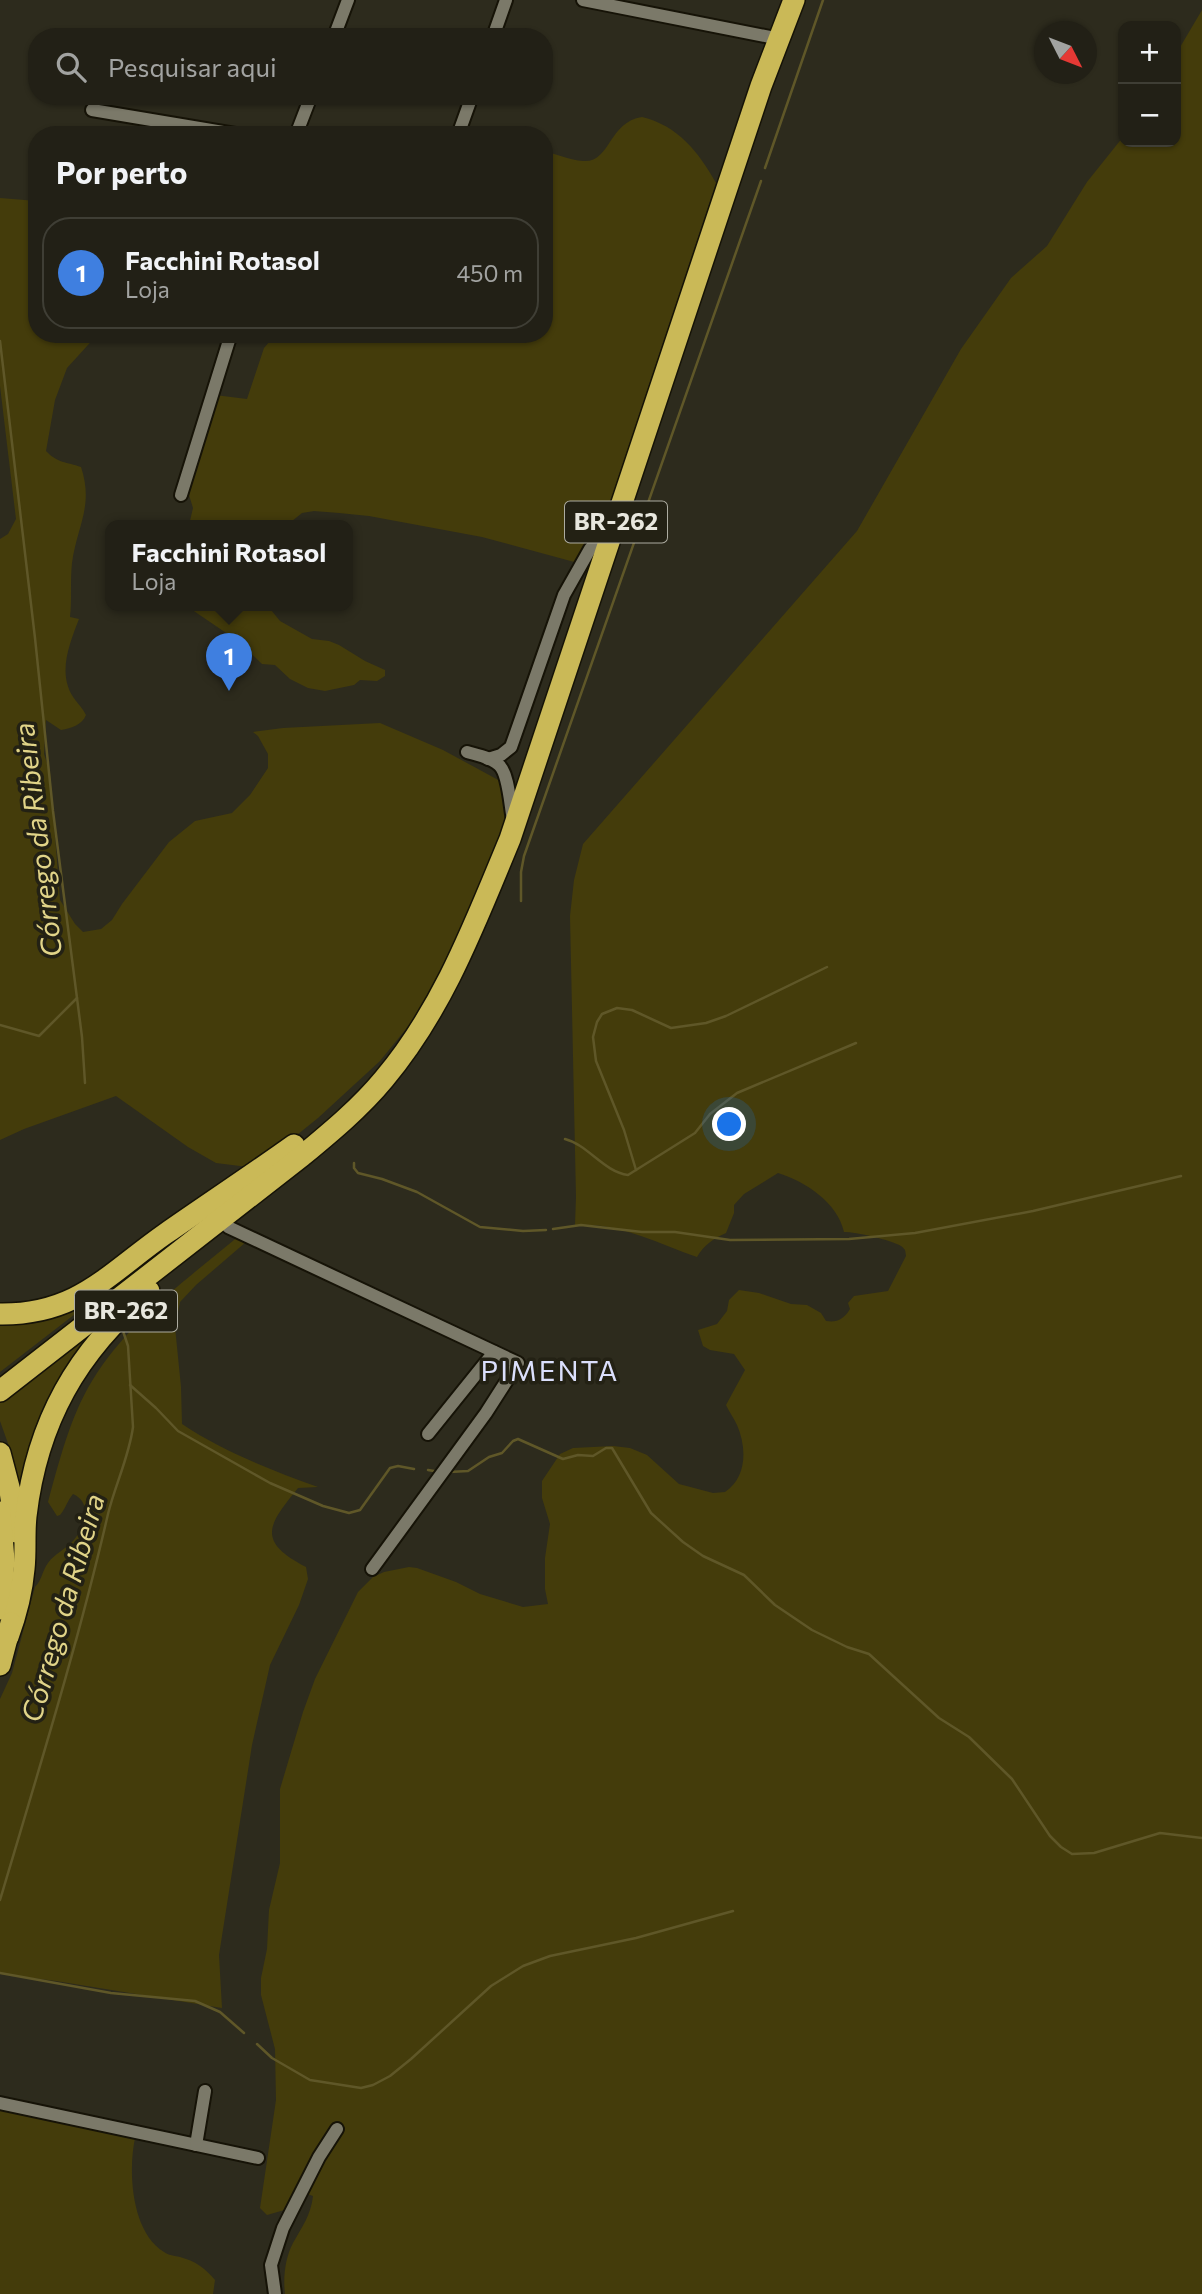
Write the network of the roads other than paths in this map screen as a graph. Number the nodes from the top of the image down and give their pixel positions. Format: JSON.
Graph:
{"nodes":[{"id":1,"x":348,"y":0,"type":"edge"},
{"id":2,"x":506,"y":0,"type":"edge"},
{"id":3,"x":583,"y":0,"type":"edge"},
{"id":4,"x":794,"y":0,"type":"edge"},
{"id":5,"x":337,"y":28,"type":"edge"},
{"id":6,"x":496,"y":28,"type":"edge"},
{"id":7,"x":780,"y":39,"type":"junction"},
{"id":8,"x":308,"y":105,"type":"edge"},
{"id":9,"x":469,"y":105,"type":"edge"},
{"id":10,"x":92,"y":110,"type":"dead end"},
{"id":11,"x":187,"y":126,"type":"edge"},
{"id":12,"x":299,"y":126,"type":"edge"},
{"id":13,"x":461,"y":126,"type":"edge"},
{"id":14,"x":228,"y":343,"type":"edge"},
{"id":15,"x":181,"y":495,"type":"dead end"},
{"id":16,"x":617,"y":520,"type":"junction"},
{"id":17,"x":467,"y":752,"type":"dead end"},
{"id":18,"x":488,"y":759,"type":"junction"},
{"id":19,"x":515,"y":827,"type":"junction"},
{"id":20,"x":416,"y":1034,"type":"junction"},
{"id":21,"x":390,"y":1072,"type":"junction"},
{"id":22,"x":354,"y":1099,"type":"junction"},
{"id":23,"x":228,"y":1227,"type":"junction"},
{"id":24,"x":0,"y":1314,"type":"edge"},
{"id":25,"x":494,"y":1352,"type":"junction"},
{"id":26,"x":0,"y":1379,"type":"edge"},
{"id":27,"x":0,"y":1391,"type":"edge"},
{"id":28,"x":428,"y":1434,"type":"dead end"},
{"id":29,"x":0,"y":1452,"type":"edge"},
{"id":30,"x":0,"y":1512,"type":"edge"},
{"id":31,"x":372,"y":1569,"type":"dead end"},
{"id":32,"x":0,"y":1609,"type":"edge"},
{"id":33,"x":8,"y":1637,"type":"junction"},
{"id":34,"x":0,"y":1665,"type":"edge"},
{"id":35,"x":205,"y":2091,"type":"dead end"},
{"id":36,"x":0,"y":2103,"type":"edge"},
{"id":37,"x":337,"y":2129,"type":"dead end"},
{"id":38,"x":196,"y":2145,"type":"junction"},
{"id":39,"x":258,"y":2158,"type":"dead end"},
{"id":40,"x":275,"y":2294,"type":"edge"}],
"edges":[{"from":1,"to":5,"type":"street"},
{"from":2,"to":6,"type":"street"},
{"from":3,"to":7,"type":"street"},
{"from":4,"to":7,"type":"highway","number":"BR-262"},
{"from":7,"to":16,"type":"highway","number":"BR-262"},
{"from":8,"to":12,"type":"street"},
{"from":9,"to":13,"type":"street"},
{"from":10,"to":11,"type":"street"},
{"from":14,"to":15,"type":"street"},
{"from":16,"to":18,"type":"street"},
{"from":16,"to":19,"type":"highway","number":"BR-262"},
{"from":17,"to":18,"type":"street"},
{"from":18,"to":19,"type":"street"},
{"from":19,"to":20,"type":"highway","number":"BR-262"},
{"from":20,"to":21,"type":"highway","number":"BR-262"},
{"from":20,"to":22,"type":"highway","number":"BR-262"},
{"from":21,"to":23,"type":"highway","number":"BR-262"},
{"from":21,"to":27,"type":"highway","number":"BR-262"},
{"from":22,"to":24,"type":"highway","number":"BR-262"},
{"from":22,"to":26,"type":"highway","number":"BR-262"},
{"from":23,"to":25,"type":"street"},
{"from":23,"to":33,"type":"highway","number":"BR-262"},
{"from":25,"to":28,"type":"street"},
{"from":25,"to":31,"type":"street"},
{"from":29,"to":33,"type":"highway"},
{"from":30,"to":32,"type":"highway"},
{"from":33,"to":34,"type":"highway"},
{"from":35,"to":38,"type":"street"},
{"from":36,"to":38,"type":"street"},
{"from":37,"to":40,"type":"street"},
{"from":38,"to":39,"type":"street"}]}
